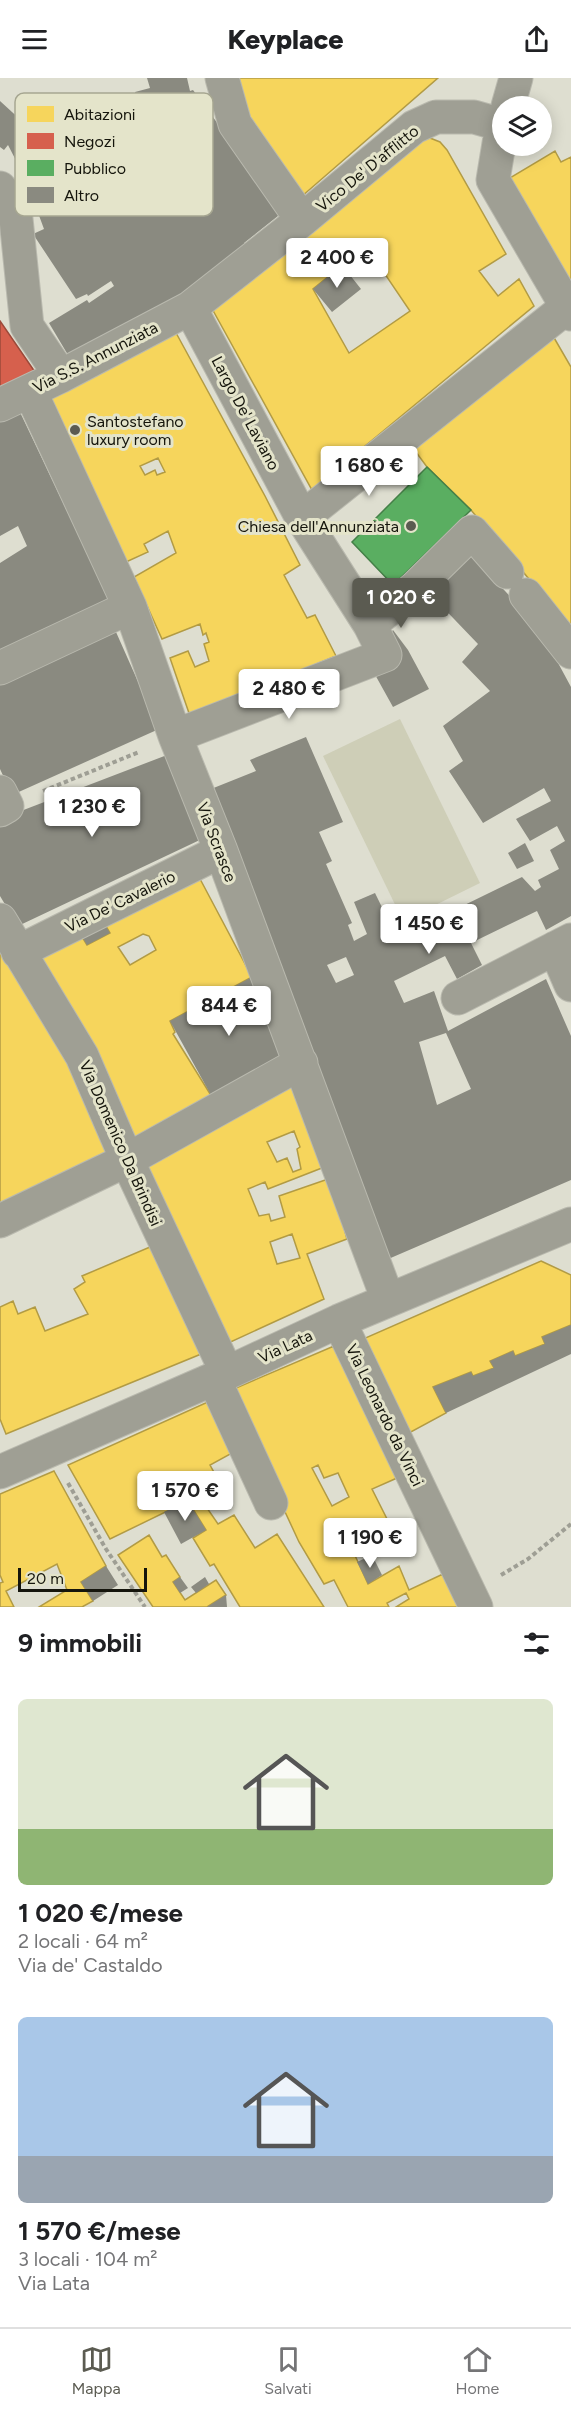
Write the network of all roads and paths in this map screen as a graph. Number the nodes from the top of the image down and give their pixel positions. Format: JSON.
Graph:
{"nodes":[{"id":1,"x":222,"y":78,"type":"edge"},
{"id":2,"x":516,"y":78,"type":"edge"},
{"id":3,"x":511,"y":96,"type":"edge"},
{"id":4,"x":492,"y":122,"type":"edge"},
{"id":5,"x":497,"y":156,"type":"edge"},
{"id":6,"x":0,"y":188,"type":"edge"},
{"id":7,"x":15,"y":209,"type":"edge"},
{"id":8,"x":16,"y":216,"type":"edge"},
{"id":9,"x":302,"y":220,"type":"junction"},
{"id":10,"x":190,"y":308,"type":"junction"},
{"id":11,"x":569,"y":311,"type":"edge"},
{"id":12,"x":61,"y":376,"type":"junction"},
{"id":13,"x":30,"y":391,"type":"junction"},
{"id":14,"x":0,"y":405,"type":"edge"},
{"id":15,"x":302,"y":518,"type":"junction"},
{"id":16,"x":130,"y":607,"type":"junction"},
{"id":17,"x":370,"y":625,"type":"junction"},
{"id":18,"x":571,"y":652,"type":"edge"},
{"id":19,"x":0,"y":668,"type":"edge"},
{"id":20,"x":161,"y":743,"type":"junction"},
{"id":21,"x":2,"y":803,"type":"edge"},
{"id":22,"x":221,"y":851,"type":"junction"},
{"id":23,"x":0,"y":920,"type":"edge"},
{"id":24,"x":563,"y":944,"type":"edge"},
{"id":25,"x":18,"y":952,"type":"junction"},
{"id":26,"x":571,"y":985,"type":"edge"},
{"id":27,"x":458,"y":998,"type":"dead end"},
{"id":28,"x":301,"y":1063,"type":"junction"},
{"id":29,"x":127,"y":1160,"type":"junction"},
{"id":30,"x":0,"y":1221,"type":"edge"},
{"id":31,"x":568,"y":1227,"type":"edge"},
{"id":32,"x":388,"y":1300,"type":"junction"},
{"id":33,"x":339,"y":1321,"type":"junction"},
{"id":34,"x":221,"y":1376,"type":"junction"},
{"id":35,"x":51,"y":1450,"type":"junction"},
{"id":36,"x":3,"y":1462,"type":"edge"},
{"id":37,"x":272,"y":1503,"type":"dead end"},
{"id":38,"x":571,"y":1524,"type":"edge"},
{"id":39,"x":473,"y":1600,"type":"edge"},
{"id":40,"x":145,"y":1607,"type":"edge"}],
"edges":[{"from":1,"to":9,"type":"street"},
{"from":2,"to":3,"type":"street"},
{"from":4,"to":9,"type":"street","name":"Vico De' D'afflitto"},
{"from":5,"to":11,"type":"street"},
{"from":6,"to":7,"type":"street"},
{"from":8,"to":12,"type":"street"},
{"from":9,"to":10,"type":"street","name":"Vico De' D'afflitto"},
{"from":10,"to":12,"type":"street","name":"Via S.S. Annunziata"},
{"from":10,"to":15,"type":"street","name":"Largo De' Laviano"},
{"from":11,"to":15,"type":"street"},
{"from":12,"to":13,"type":"street","name":"Via S.S. Annunziata"},
{"from":13,"to":14,"type":"street","name":"Via S.S. Annunziata"},
{"from":13,"to":16,"type":"street","name":"Via Scrasce"},
{"from":15,"to":17,"type":"street","name":"Largo De' Laviano"},
{"from":16,"to":19,"type":"street"},
{"from":16,"to":20,"type":"street","name":"Via Scrasce"},
{"from":17,"to":18,"type":"street"},
{"from":17,"to":20,"type":"street","name":"Largo De' Laviano"},
{"from":20,"to":21,"type":"path"},
{"from":20,"to":22,"type":"street","name":"Via Scrasce"},
{"from":22,"to":25,"type":"street","name":"Via De' Cavalerio"},
{"from":22,"to":28,"type":"street","name":"Via Scrasce"},
{"from":23,"to":25,"type":"street","name":"Via Domenico Da Brindisi"},
{"from":24,"to":26,"type":"street"},
{"from":24,"to":27,"type":"street"},
{"from":25,"to":29,"type":"street","name":"Via Domenico Da Brindisi"},
{"from":28,"to":29,"type":"street"},
{"from":28,"to":32,"type":"street","name":"Via Scrasce"},
{"from":29,"to":30,"type":"street"},
{"from":29,"to":34,"type":"street","name":"Via Domenico Da Brindisi"},
{"from":31,"to":32,"type":"street","name":"Via Lata"},
{"from":32,"to":33,"type":"street","name":"Via Lata"},
{"from":33,"to":34,"type":"street","name":"Via Lata"},
{"from":33,"to":39,"type":"street","name":"Via Leonardo da Vinci"},
{"from":34,"to":35,"type":"street","name":"Via Lata"},
{"from":34,"to":37,"type":"street","name":"Via Domenico Da Brindisi"},
{"from":35,"to":36,"type":"street","name":"Via Lata"},
{"from":35,"to":40,"type":"path"},
{"from":38,"to":39,"type":"path"}]}
